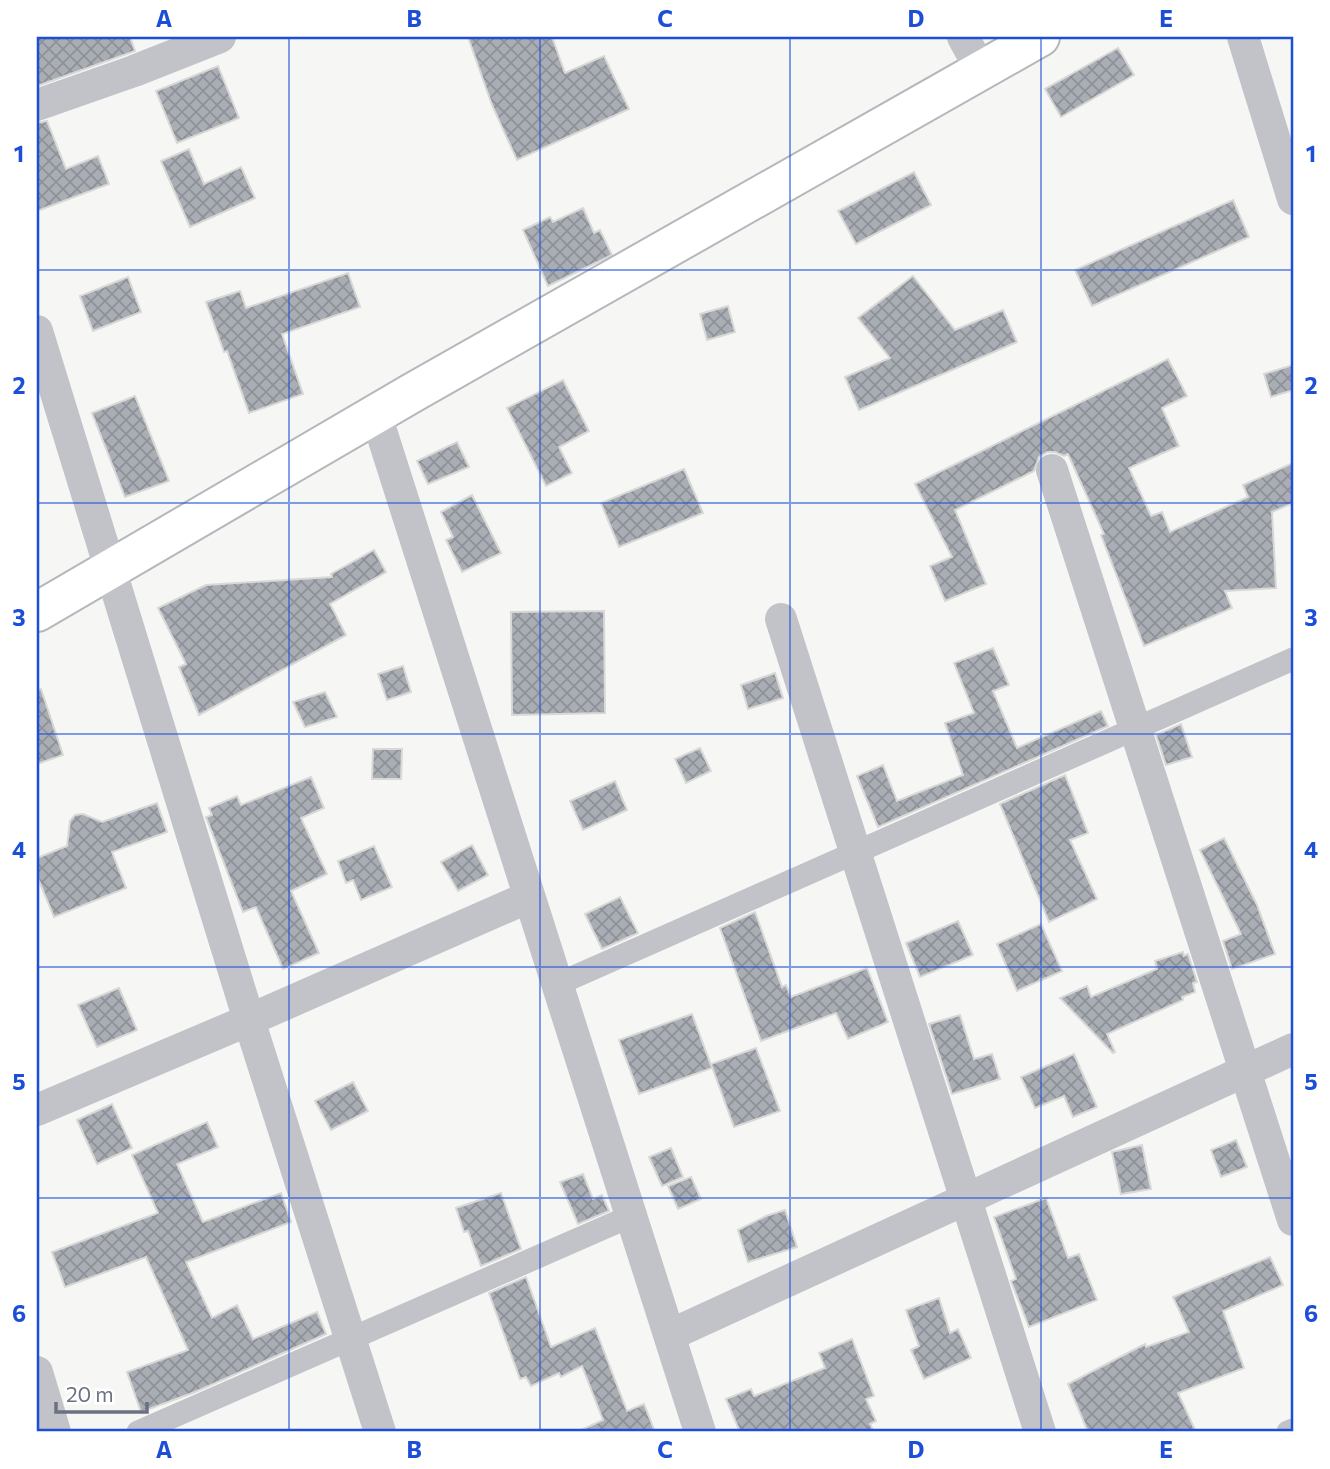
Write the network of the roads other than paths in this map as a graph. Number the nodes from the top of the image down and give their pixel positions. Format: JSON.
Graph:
{"nodes":[{"id":1,"x":220,"y":37,"type":"edge"},
{"id":2,"x":963,"y":37,"type":"edge"},
{"id":3,"x":1040,"y":37,"type":"edge"},
{"id":4,"x":1243,"y":37,"type":"edge"},
{"id":5,"x":981,"y":70,"type":"junction"},
{"id":6,"x":37,"y":105,"type":"edge"},
{"id":7,"x":1293,"y":199,"type":"edge"},
{"id":8,"x":37,"y":331,"type":"edge"},
{"id":9,"x":376,"y":415,"type":"junction"},
{"id":10,"x":1052,"y":470,"type":"dead end"},
{"id":11,"x":111,"y":570,"type":"junction"},
{"id":12,"x":37,"y":612,"type":"edge"},
{"id":13,"x":781,"y":619,"type":"dead end"},
{"id":14,"x":1293,"y":659,"type":"edge"},
{"id":15,"x":1135,"y":729,"type":"junction"},
{"id":16,"x":855,"y":852,"type":"junction"},
{"id":17,"x":529,"y":897,"type":"junction"},
{"id":18,"x":558,"y":984,"type":"junction"},
{"id":19,"x":249,"y":1020,"type":"junction"},
{"id":20,"x":1293,"y":1049,"type":"edge"},
{"id":21,"x":1245,"y":1072,"type":"junction"},
{"id":22,"x":37,"y":1110,"type":"edge"},
{"id":23,"x":966,"y":1199,"type":"junction"},
{"id":24,"x":631,"y":1216,"type":"junction"},
{"id":25,"x":1293,"y":1220,"type":"edge"},
{"id":26,"x":670,"y":1335,"type":"junction"},
{"id":27,"x":352,"y":1339,"type":"junction"},
{"id":28,"x":37,"y":1372,"type":"edge"},
{"id":29,"x":1293,"y":1430,"type":"edge"},
{"id":30,"x":55,"y":1432,"type":"edge"},
{"id":31,"x":138,"y":1432,"type":"edge"},
{"id":32,"x":380,"y":1432,"type":"edge"},
{"id":33,"x":700,"y":1432,"type":"edge"},
{"id":34,"x":1040,"y":1432,"type":"edge"},
{"id":35,"x":1288,"y":1432,"type":"edge"}],
"edges":[{"from":1,"to":6,"type":"street"},
{"from":2,"to":5,"type":"street"},
{"from":3,"to":5,"type":"main road"},
{"from":4,"to":7,"type":"street"},
{"from":5,"to":9,"type":"main road"},
{"from":8,"to":11,"type":"street"},
{"from":9,"to":11,"type":"main road"},
{"from":9,"to":17,"type":"street"},
{"from":10,"to":15,"type":"street"},
{"from":11,"to":12,"type":"main road"},
{"from":11,"to":19,"type":"street"},
{"from":13,"to":16,"type":"street"},
{"from":14,"to":15,"type":"street"},
{"from":15,"to":16,"type":"street"},
{"from":15,"to":21,"type":"street"},
{"from":16,"to":18,"type":"street"},
{"from":16,"to":23,"type":"street"},
{"from":17,"to":18,"type":"street"},
{"from":17,"to":19,"type":"street"},
{"from":18,"to":24,"type":"street"},
{"from":19,"to":22,"type":"street"},
{"from":19,"to":27,"type":"street"},
{"from":20,"to":21,"type":"street"},
{"from":21,"to":23,"type":"street"},
{"from":21,"to":25,"type":"street"},
{"from":23,"to":26,"type":"street"},
{"from":23,"to":34,"type":"street"},
{"from":24,"to":26,"type":"street"},
{"from":24,"to":27,"type":"street"},
{"from":26,"to":33,"type":"street"},
{"from":27,"to":31,"type":"street"},
{"from":27,"to":32,"type":"street"},
{"from":28,"to":30,"type":"street"},
{"from":29,"to":35,"type":"street"}]}
